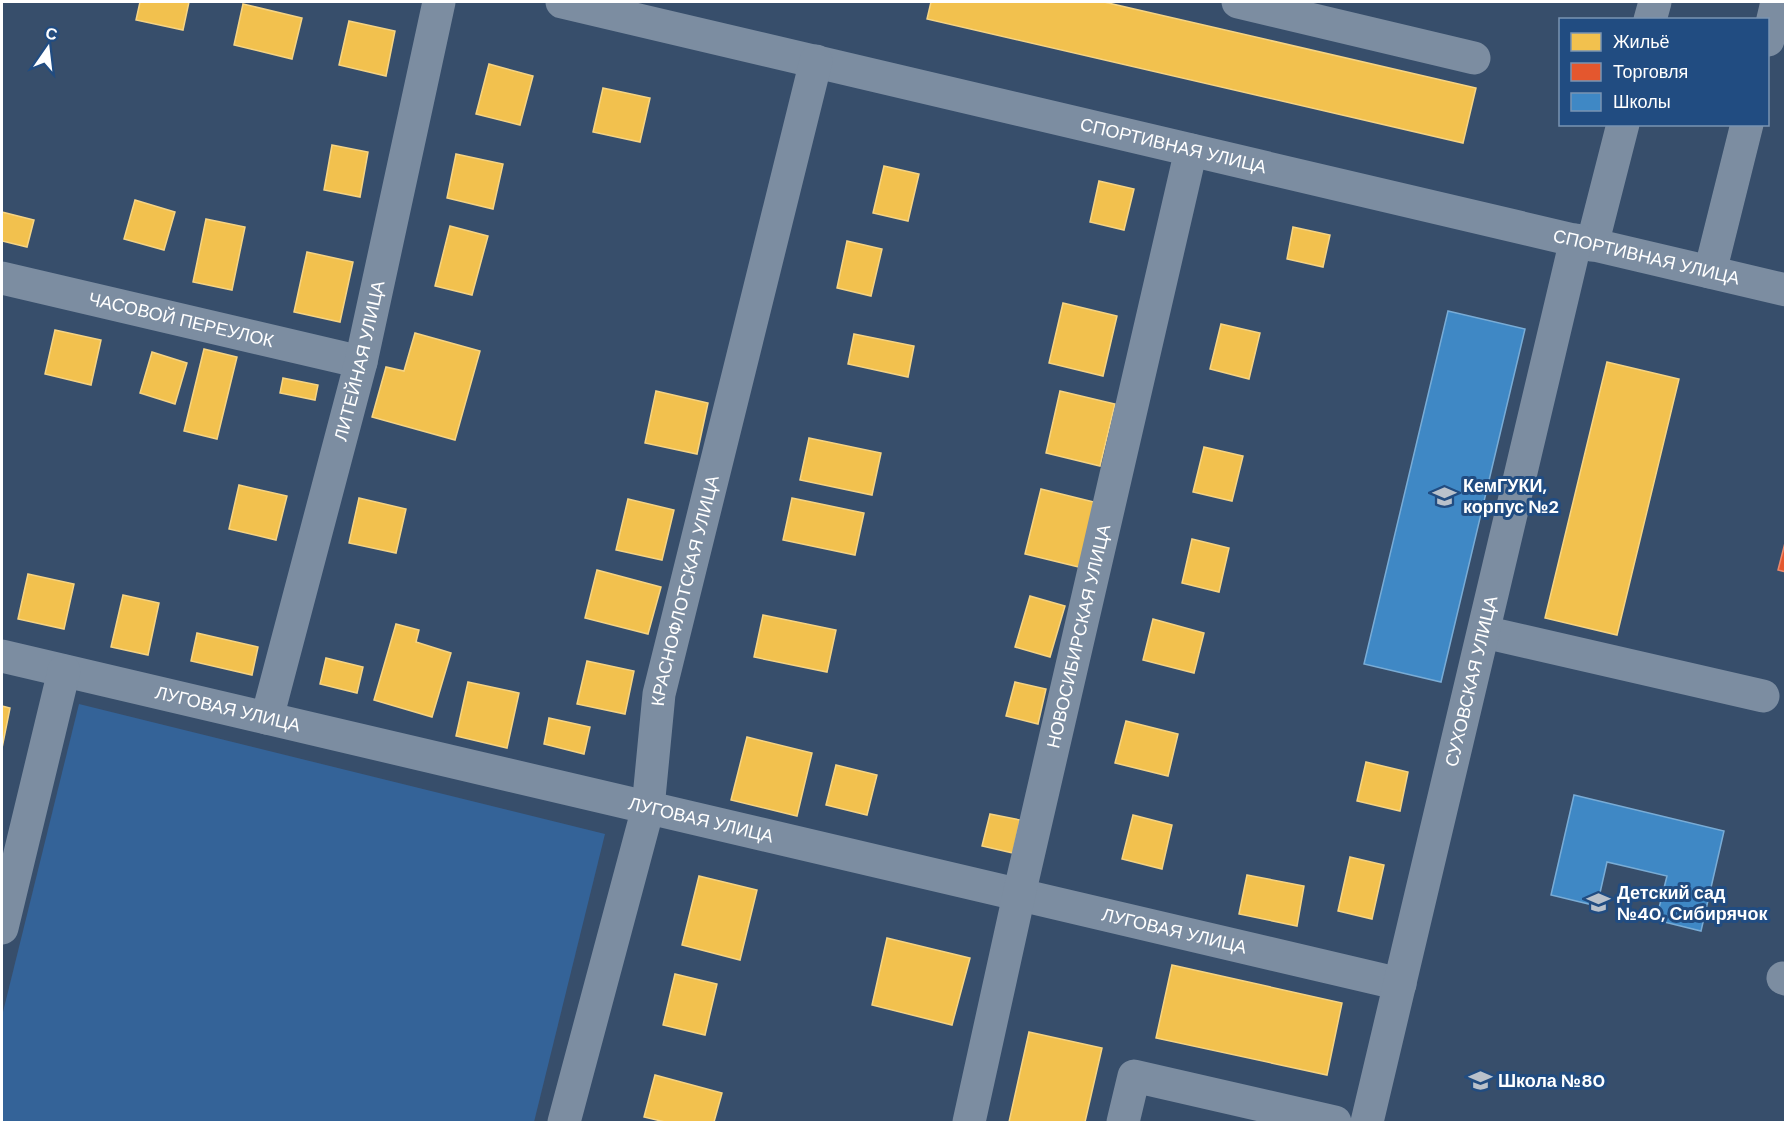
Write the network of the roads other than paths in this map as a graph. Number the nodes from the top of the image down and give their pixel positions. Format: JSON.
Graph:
{"nodes":[{"id":1,"x":439,"y":2,"type":"edge"},
{"id":2,"x":565,"y":2,"type":"edge"},
{"id":3,"x":1238,"y":2,"type":"edge"},
{"id":4,"x":1655,"y":2,"type":"edge"},
{"id":5,"x":1777,"y":2,"type":"edge"},
{"id":6,"x":1651,"y":18,"type":"edge"},
{"id":7,"x":1769,"y":32,"type":"edge"},
{"id":8,"x":1474,"y":58,"type":"dead end"},
{"id":9,"x":816,"y":61,"type":"junction"},
{"id":10,"x":1622,"y":126,"type":"edge"},
{"id":11,"x":1746,"y":126,"type":"edge"},
{"id":12,"x":1191,"y":150,"type":"junction"},
{"id":13,"x":1584,"y":242,"type":"junction"},
{"id":14,"x":1710,"y":272,"type":"junction"},
{"id":15,"x":2,"y":278,"type":"edge"},
{"id":16,"x":1785,"y":290,"type":"edge"},
{"id":17,"x":361,"y":362,"type":"junction"},
{"id":18,"x":1484,"y":632,"type":"junction"},
{"id":19,"x":2,"y":656,"type":"edge"},
{"id":20,"x":64,"y":671,"type":"junction"},
{"id":21,"x":1763,"y":696,"type":"dead end"},
{"id":22,"x":267,"y":718,"type":"junction"},
{"id":23,"x":648,"y":808,"type":"junction"},
{"id":24,"x":1019,"y":895,"type":"junction"},
{"id":25,"x":2,"y":928,"type":"edge"},
{"id":26,"x":1400,"y":984,"type":"junction"},
{"id":27,"x":1228,"y":1110,"type":"edge"},
{"id":28,"x":564,"y":1122,"type":"edge"},
{"id":29,"x":969,"y":1122,"type":"edge"},
{"id":30,"x":1123,"y":1122,"type":"edge"},
{"id":31,"x":1335,"y":1122,"type":"edge"},
{"id":32,"x":1367,"y":1122,"type":"edge"}],
"edges":[{"from":1,"to":17,"type":"street","name":"ЛИТЕЙНАЯ УЛИЦА"},
{"from":2,"to":9,"type":"street","name":"СПОРТИВНАЯ УЛИЦА"},
{"from":3,"to":8,"type":"street"},
{"from":4,"to":6,"type":"street"},
{"from":5,"to":7,"type":"street"},
{"from":9,"to":12,"type":"street","name":"СПОРТИВНАЯ УЛИЦА"},
{"from":9,"to":23,"type":"street","name":"КРАСНОФЛОТСКАЯ УЛИЦА"},
{"from":10,"to":13,"type":"street","name":"СУХОВСКАЯ УЛИЦА"},
{"from":11,"to":14,"type":"street"},
{"from":12,"to":13,"type":"street","name":"СПОРТИВНАЯ УЛИЦА"},
{"from":12,"to":24,"type":"street","name":"НОВОСИБИРСКАЯ УЛИЦА"},
{"from":13,"to":14,"type":"street","name":"СПОРТИВНАЯ УЛИЦА"},
{"from":13,"to":18,"type":"street","name":"СУХОВСКАЯ УЛИЦА"},
{"from":14,"to":16,"type":"street","name":"СПОРТИВНАЯ УЛИЦА"},
{"from":15,"to":17,"type":"street","name":"ЧАСОВОЙ ПЕРЕУЛОК"},
{"from":17,"to":22,"type":"street","name":"ЛИТЕЙНАЯ УЛИЦА"},
{"from":18,"to":21,"type":"street"},
{"from":18,"to":26,"type":"street","name":"СУХОВСКАЯ УЛИЦА"},
{"from":19,"to":20,"type":"street","name":"ЛУГОВАЯ УЛИЦА"},
{"from":20,"to":22,"type":"street","name":"ЛУГОВАЯ УЛИЦА"},
{"from":20,"to":25,"type":"street"},
{"from":22,"to":23,"type":"street","name":"ЛУГОВАЯ УЛИЦА"},
{"from":23,"to":24,"type":"street","name":"ЛУГОВАЯ УЛИЦА"},
{"from":23,"to":28,"type":"street","name":"КРАСНОФЛОТСКАЯ УЛИЦА"},
{"from":24,"to":26,"type":"street","name":"ЛУГОВАЯ УЛИЦА"},
{"from":24,"to":29,"type":"street","name":"НОВОСИБИРСКАЯ УЛИЦА"},
{"from":26,"to":32,"type":"street","name":"СУХОВСКАЯ УЛИЦА"},
{"from":27,"to":30,"type":"street"},
{"from":27,"to":31,"type":"street"}]}
